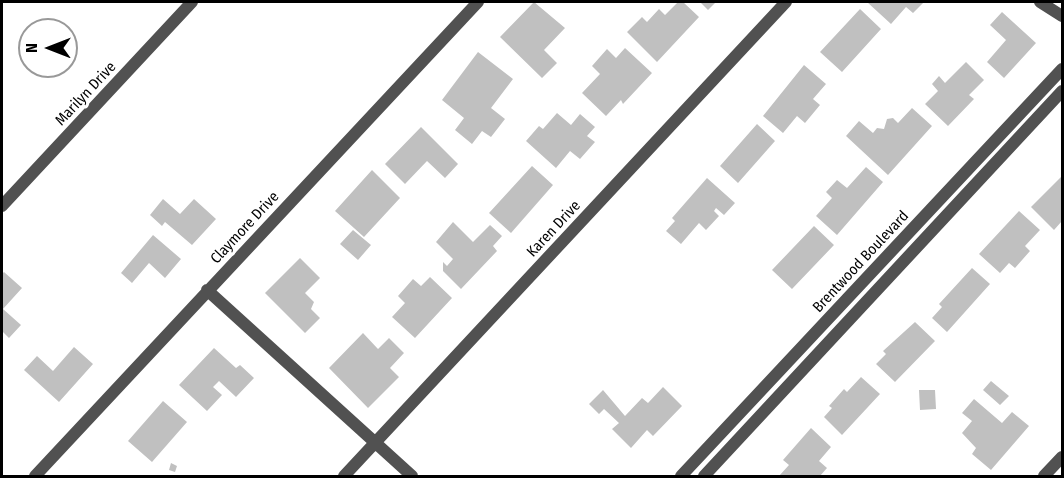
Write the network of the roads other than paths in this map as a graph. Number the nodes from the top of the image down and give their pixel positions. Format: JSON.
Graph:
{"nodes":[{"id":1,"x":192,"y":2,"type":"edge"},
{"id":2,"x":478,"y":2,"type":"edge"},
{"id":3,"x":786,"y":2,"type":"edge"},
{"id":4,"x":1040,"y":2,"type":"edge"},
{"id":5,"x":1062,"y":16,"type":"edge"},
{"id":6,"x":1062,"y":69,"type":"edge"},
{"id":7,"x":1062,"y":91,"type":"edge"},
{"id":8,"x":2,"y":206,"type":"edge"},
{"id":9,"x":207,"y":290,"type":"junction"},
{"id":10,"x":375,"y":442,"type":"junction"},
{"id":11,"x":1062,"y":457,"type":"edge"},
{"id":12,"x":35,"y":477,"type":"edge"},
{"id":13,"x":344,"y":477,"type":"edge"},
{"id":14,"x":411,"y":477,"type":"edge"},
{"id":15,"x":681,"y":477,"type":"edge"},
{"id":16,"x":704,"y":477,"type":"edge"},
{"id":17,"x":1044,"y":477,"type":"edge"}],
"edges":[{"from":1,"to":8,"type":"street","name":"Marilyn Drive"},
{"from":2,"to":9,"type":"street","name":"Claymore Drive"},
{"from":3,"to":10,"type":"street","name":"Karen Drive"},
{"from":4,"to":5,"type":"street"},
{"from":6,"to":15,"type":"street","name":"Brentwood Boulevard"},
{"from":7,"to":16,"type":"street","name":"Brentwood Boulevard"},
{"from":9,"to":10,"type":"street"},
{"from":9,"to":12,"type":"street","name":"Claymore Drive"},
{"from":10,"to":13,"type":"street","name":"Karen Drive"},
{"from":10,"to":14,"type":"street"},
{"from":11,"to":17,"type":"street"}]}
